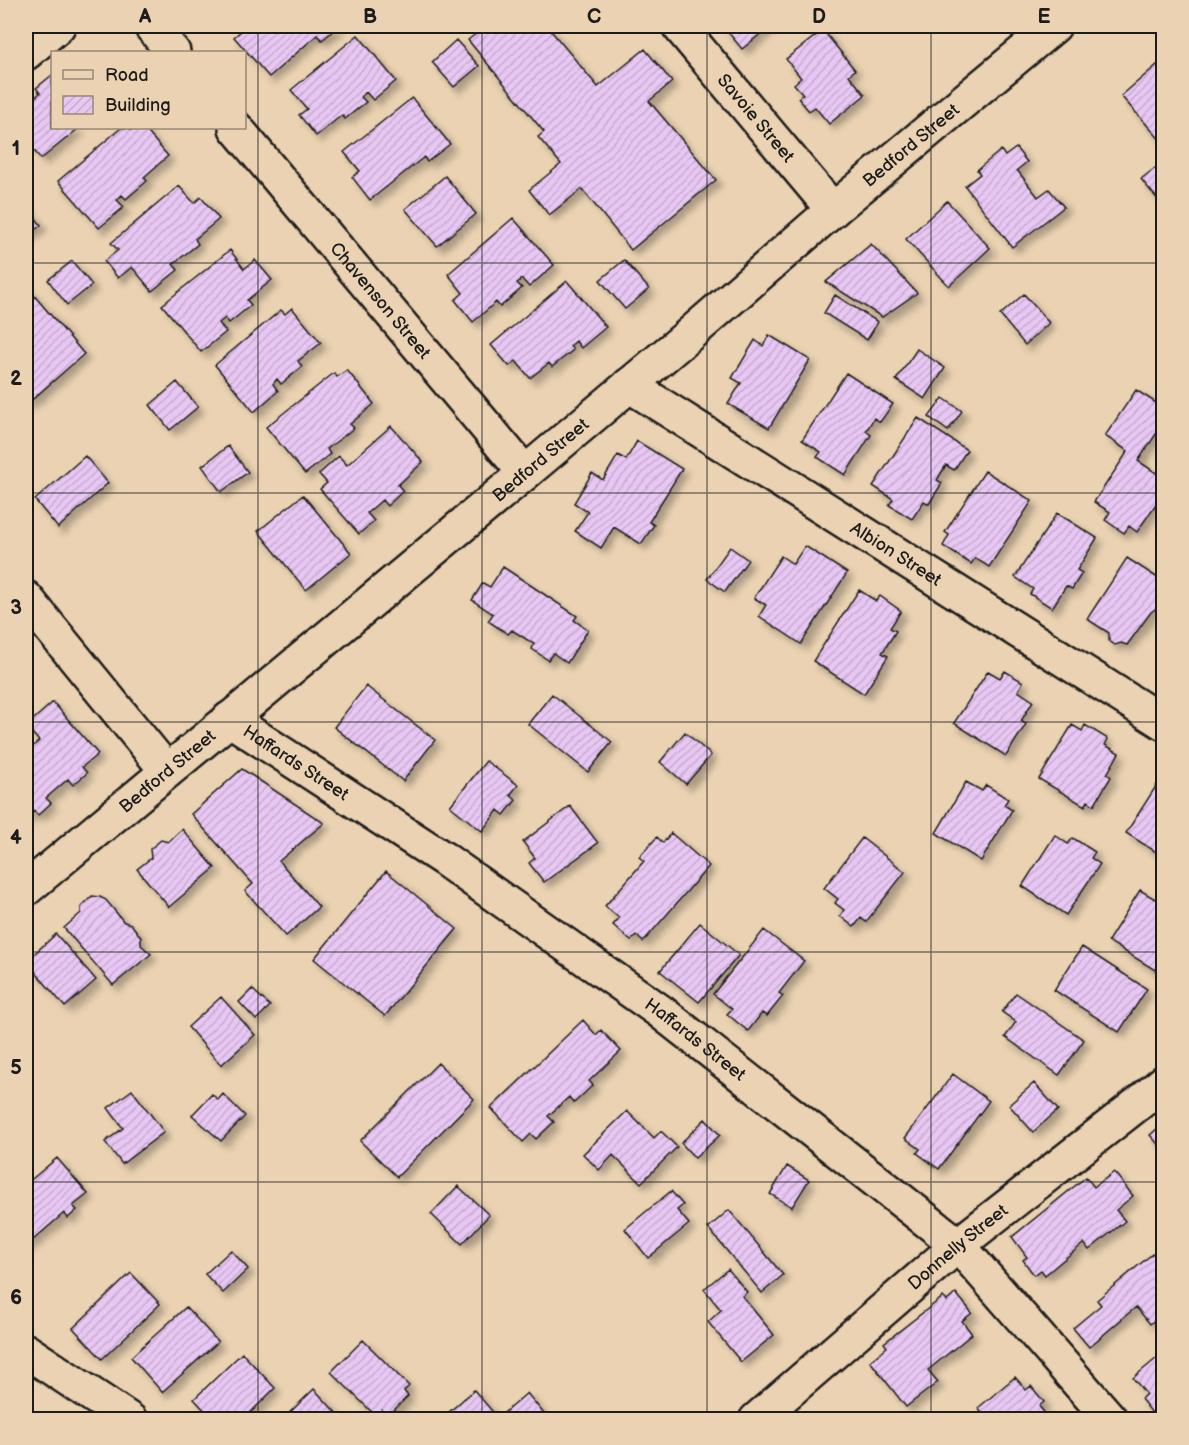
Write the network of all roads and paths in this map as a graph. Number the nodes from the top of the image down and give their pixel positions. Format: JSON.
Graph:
{"nodes":[{"id":1,"x":58,"y":26,"type":"edge"},
{"id":2,"x":151,"y":26,"type":"edge"},
{"id":3,"x":679,"y":26,"type":"edge"},
{"id":4,"x":1054,"y":26,"type":"edge"},
{"id":5,"x":172,"y":51,"type":"edge"},
{"id":6,"x":26,"y":53,"type":"edge"},
{"id":7,"x":237,"y":129,"type":"edge"},
{"id":8,"x":833,"y":210,"type":"junction"},
{"id":9,"x":629,"y":385,"type":"junction"},
{"id":10,"x":525,"y":473,"type":"junction"},
{"id":11,"x":26,"y":598,"type":"edge"},
{"id":12,"x":229,"y":719,"type":"junction"},
{"id":13,"x":1162,"y":719,"type":"edge"},
{"id":14,"x":167,"y":771,"type":"junction"},
{"id":15,"x":26,"y":889,"type":"edge"},
{"id":16,"x":1164,"y":1082,"type":"edge"},
{"id":17,"x":958,"y":1245,"type":"junction"},
{"id":18,"x":26,"y":1351,"type":"edge"},
{"id":19,"x":130,"y":1419,"type":"edge"},
{"id":20,"x":756,"y":1419,"type":"edge"},
{"id":21,"x":1111,"y":1419,"type":"edge"}],
"edges":[{"from":1,"to":6,"type":"street"},
{"from":2,"to":5,"type":"street"},
{"from":3,"to":8,"type":"street","name":"Savoie Street"},
{"from":4,"to":8,"type":"street","name":"Bedford Street"},
{"from":7,"to":10,"type":"street","name":"Chavenson Street"},
{"from":8,"to":9,"type":"street","name":"Bedford Street"},
{"from":9,"to":10,"type":"street","name":"Bedford Street"},
{"from":9,"to":13,"type":"street","name":"Albion Street"},
{"from":10,"to":12,"type":"street","name":"Bedford Street"},
{"from":11,"to":14,"type":"street"},
{"from":12,"to":14,"type":"street","name":"Bedford Street"},
{"from":12,"to":17,"type":"street","name":"Haffards Street"},
{"from":14,"to":15,"type":"street","name":"Bedford Street"},
{"from":16,"to":17,"type":"street","name":"Donnelly Street"},
{"from":17,"to":20,"type":"street","name":"Donnelly Street"},
{"from":17,"to":21,"type":"street","name":"Haffards Street"},
{"from":18,"to":19,"type":"street"}]}
